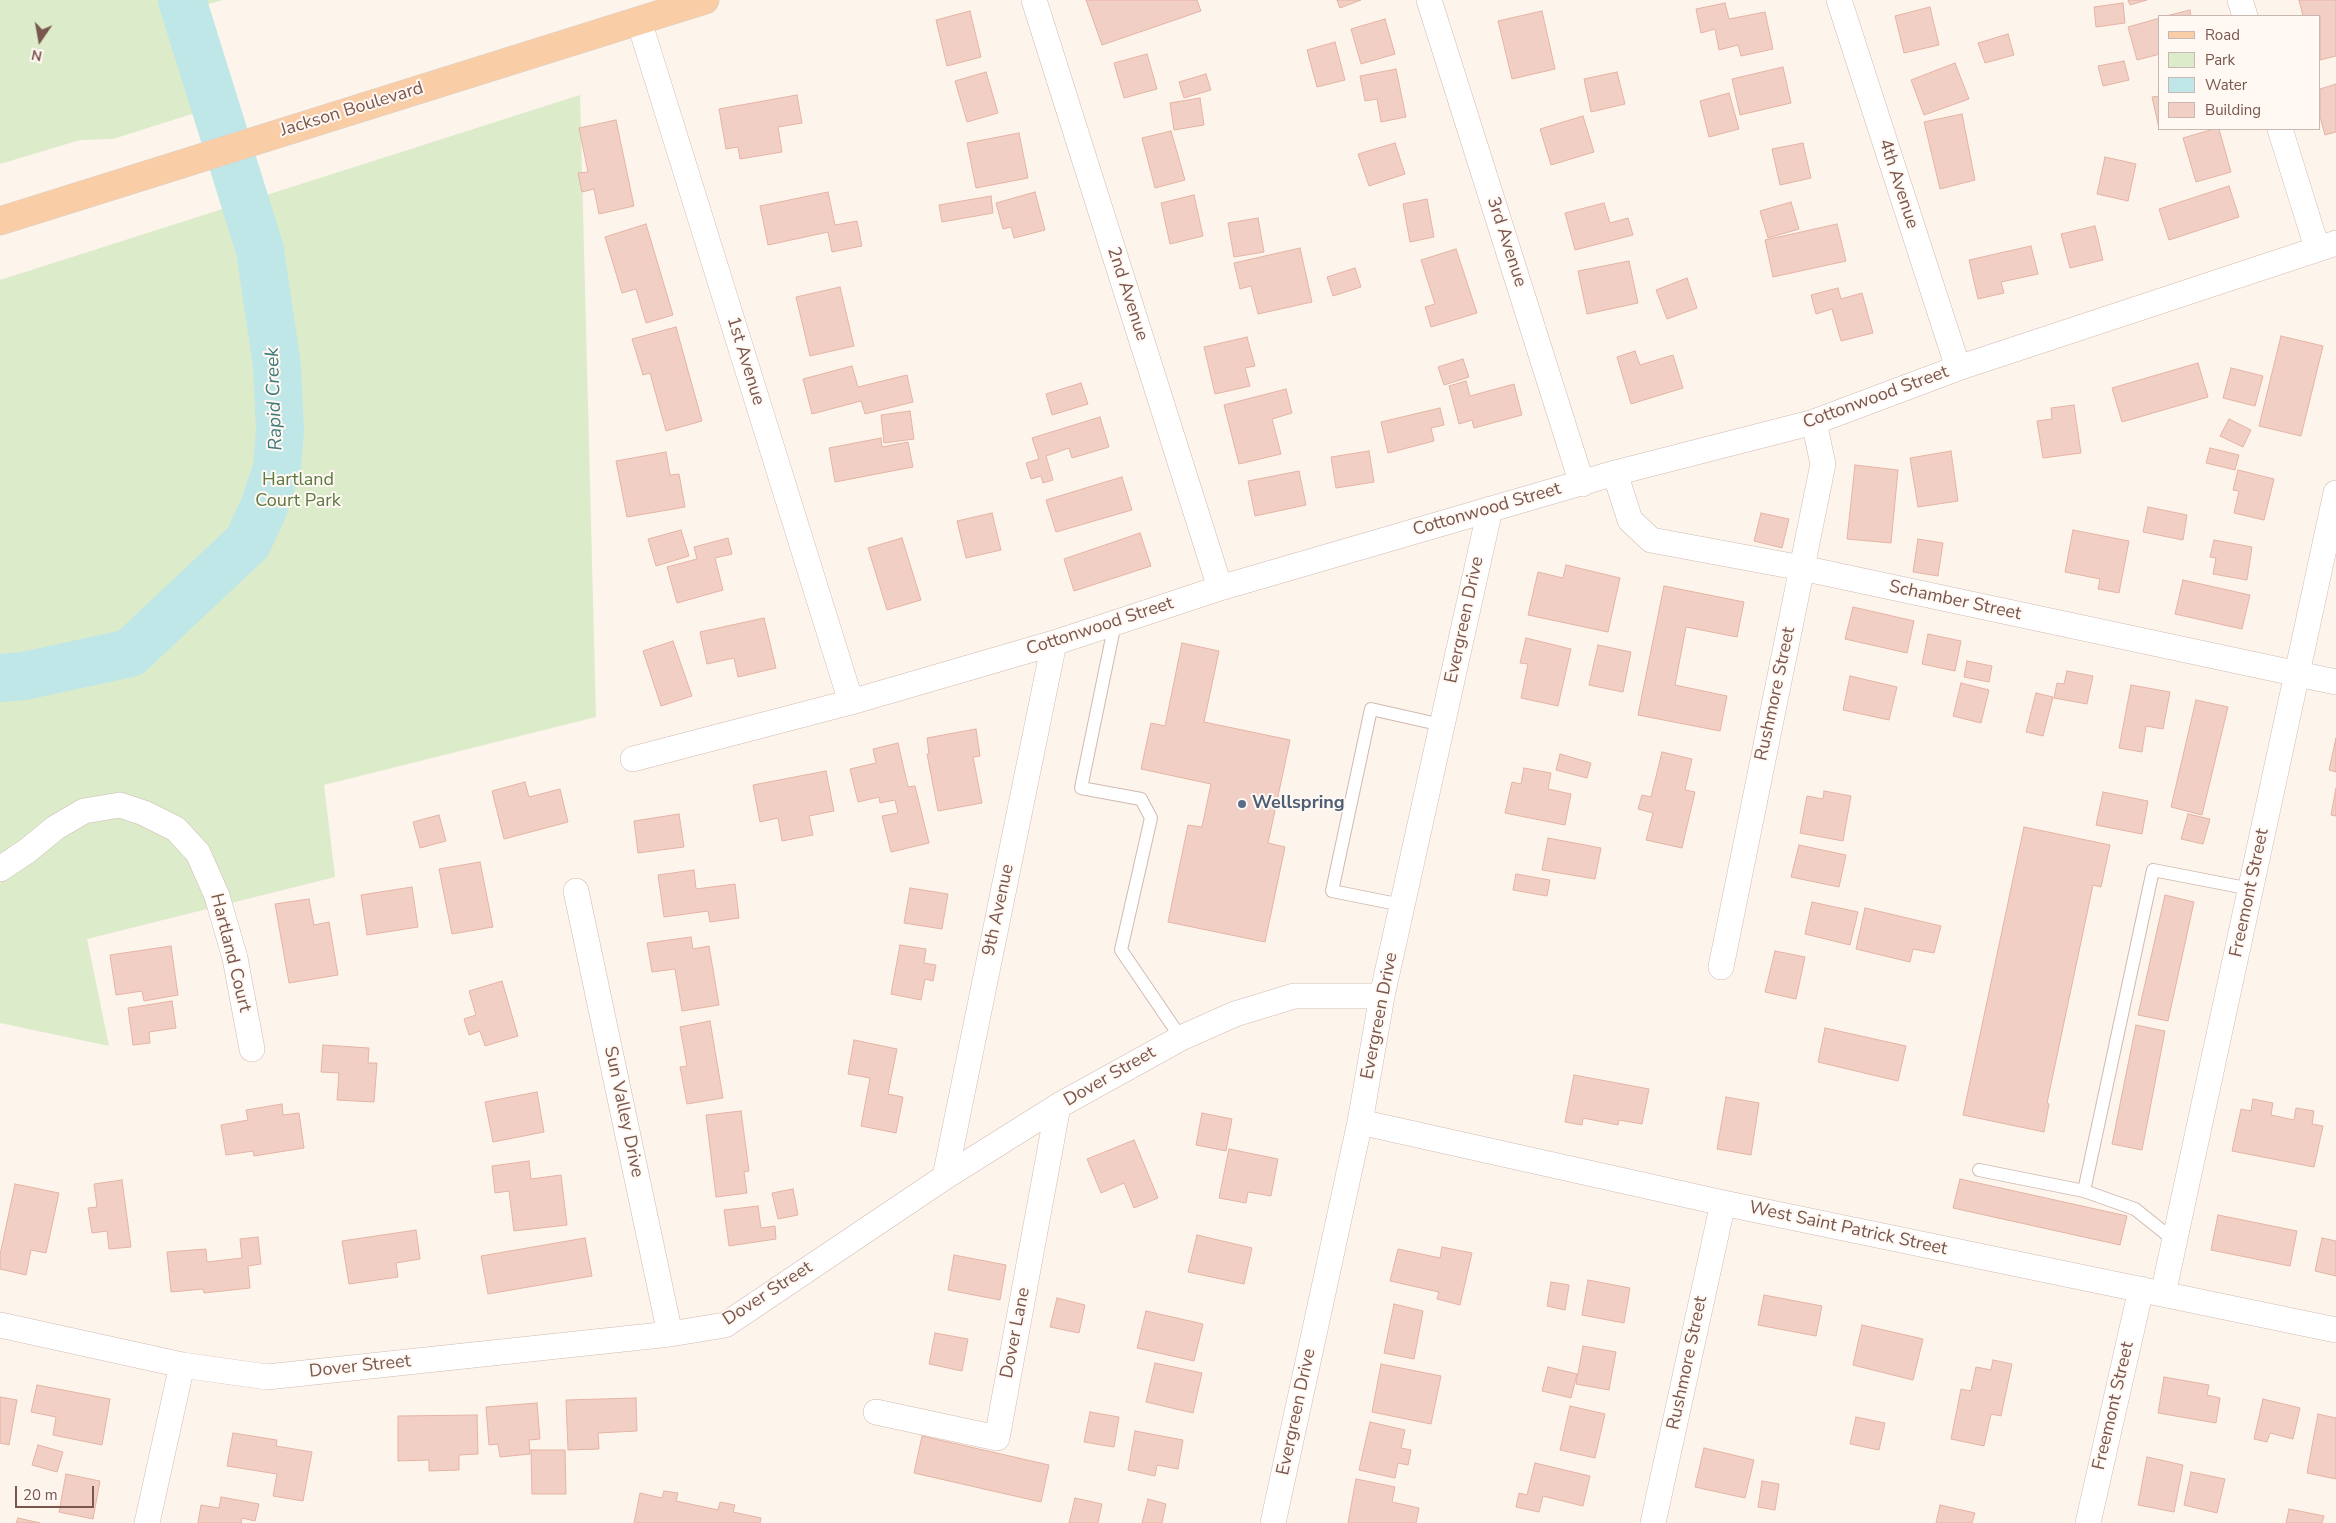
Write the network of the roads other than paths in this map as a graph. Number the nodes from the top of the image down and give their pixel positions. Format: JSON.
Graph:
{"nodes":[{"id":1,"x":705,"y":0,"type":"edge"},
{"id":2,"x":1034,"y":0,"type":"edge"},
{"id":3,"x":1429,"y":0,"type":"edge"},
{"id":4,"x":1838,"y":0,"type":"edge"},
{"id":5,"x":2240,"y":0,"type":"edge"},
{"id":6,"x":2245,"y":15,"type":"edge"},
{"id":7,"x":639,"y":21,"type":"junction"},
{"id":8,"x":2280,"y":130,"type":"edge"},
{"id":9,"x":0,"y":221,"type":"edge"},
{"id":10,"x":2327,"y":245,"type":"edge"},
{"id":11,"x":1958,"y":368,"type":"junction"},
{"id":12,"x":1814,"y":422,"type":"junction"},
{"id":13,"x":1615,"y":473,"type":"junction"},
{"id":14,"x":1582,"y":484,"type":"junction"},
{"id":15,"x":2336,"y":493,"type":"edge"},
{"id":16,"x":1490,"y":509,"type":"junction"},
{"id":17,"x":1802,"y":568,"type":"junction"},
{"id":18,"x":1220,"y":588,"type":"junction"},
{"id":19,"x":1115,"y":622,"type":"junction"},
{"id":20,"x":1054,"y":643,"type":"junction"},
{"id":21,"x":2296,"y":674,"type":"junction"},
{"id":22,"x":2336,"y":682,"type":"edge"},
{"id":23,"x":851,"y":702,"type":"junction"},
{"id":24,"x":1442,"y":724,"type":"junction"},
{"id":25,"x":633,"y":759,"type":"dead end"},
{"id":26,"x":0,"y":869,"type":"edge"},
{"id":27,"x":2251,"y":889,"type":"junction"},
{"id":28,"x":576,"y":891,"type":"dead end"},
{"id":29,"x":1402,"y":905,"type":"junction"},
{"id":30,"x":1721,"y":967,"type":"dead end"},
{"id":31,"x":1382,"y":996,"type":"junction"},
{"id":32,"x":1181,"y":1038,"type":"junction"},
{"id":33,"x":252,"y":1049,"type":"dead end"},
{"id":34,"x":1058,"y":1106,"type":"junction"},
{"id":35,"x":1360,"y":1122,"type":"junction"},
{"id":36,"x":1980,"y":1170,"type":"dead end"},
{"id":37,"x":944,"y":1177,"type":"junction"},
{"id":38,"x":2084,"y":1191,"type":"junction"},
{"id":39,"x":1723,"y":1203,"type":"junction"},
{"id":40,"x":2175,"y":1241,"type":"junction"},
{"id":41,"x":2152,"y":1292,"type":"junction"},
{"id":42,"x":0,"y":1325,"type":"edge"},
{"id":43,"x":2336,"y":1330,"type":"edge"},
{"id":44,"x":670,"y":1334,"type":"junction"},
{"id":45,"x":182,"y":1365,"type":"junction"},
{"id":46,"x":876,"y":1412,"type":"dead end"},
{"id":47,"x":147,"y":1523,"type":"edge"},
{"id":48,"x":1273,"y":1523,"type":"edge"},
{"id":49,"x":1653,"y":1523,"type":"edge"},
{"id":50,"x":2088,"y":1523,"type":"edge"}],
"edges":[{"from":1,"to":7,"type":"main road","name":"Jackson Boulevard"},
{"from":2,"to":18,"type":"street","name":"2nd Avenue"},
{"from":3,"to":14,"type":"street","name":"3rd Avenue"},
{"from":4,"to":11,"type":"street","name":"4th Avenue"},
{"from":5,"to":6,"type":"street"},
{"from":7,"to":9,"type":"main road","name":"Jackson Boulevard"},
{"from":7,"to":23,"type":"street","name":"1st Avenue"},
{"from":8,"to":10,"type":"street"},
{"from":10,"to":11,"type":"street","name":"Cottonwood Street"},
{"from":11,"to":12,"type":"street","name":"Cottonwood Street"},
{"from":12,"to":13,"type":"street","name":"Cottonwood Street"},
{"from":12,"to":17,"type":"street","name":"Rushmore Street"},
{"from":13,"to":14,"type":"street","name":"Cottonwood Street"},
{"from":13,"to":17,"type":"street","name":"Schamber Street"},
{"from":14,"to":16,"type":"street","name":"Cottonwood Street"},
{"from":15,"to":21,"type":"street","name":"Freemont Street"},
{"from":16,"to":18,"type":"street","name":"Cottonwood Street"},
{"from":16,"to":24,"type":"street","name":"Evergreen Drive"},
{"from":17,"to":21,"type":"street","name":"Schamber Street"},
{"from":17,"to":30,"type":"street","name":"Rushmore Street"},
{"from":18,"to":19,"type":"street","name":"Cottonwood Street"},
{"from":19,"to":20,"type":"street","name":"Cottonwood Street"},
{"from":19,"to":32,"type":"lane"},
{"from":20,"to":23,"type":"street","name":"Cottonwood Street"},
{"from":20,"to":37,"type":"street","name":"9th Avenue"},
{"from":21,"to":22,"type":"street","name":"Schamber Street"},
{"from":21,"to":27,"type":"street","name":"Freemont Street"},
{"from":23,"to":25,"type":"street","name":"Cottonwood Street"},
{"from":24,"to":29,"type":"street","name":"Evergreen Drive"},
{"from":24,"to":29,"type":"lane"},
{"from":26,"to":33,"type":"street","name":"Hartland Court"},
{"from":27,"to":38,"type":"lane"},
{"from":27,"to":40,"type":"street","name":"Freemont Street"},
{"from":28,"to":44,"type":"street","name":"Sun Valley Drive"},
{"from":29,"to":31,"type":"street","name":"Evergreen Drive"},
{"from":31,"to":32,"type":"street","name":"Dover Street"},
{"from":31,"to":35,"type":"street","name":"Evergreen Drive"},
{"from":32,"to":34,"type":"street","name":"Dover Street"},
{"from":34,"to":37,"type":"street","name":"Dover Street"},
{"from":34,"to":46,"type":"street","name":"Dover Lane"},
{"from":35,"to":39,"type":"street","name":"West Saint Patrick Street"},
{"from":35,"to":48,"type":"street","name":"Evergreen Drive"},
{"from":36,"to":38,"type":"lane"},
{"from":37,"to":44,"type":"street","name":"Dover Street"},
{"from":38,"to":40,"type":"lane"},
{"from":39,"to":41,"type":"street","name":"West Saint Patrick Street"},
{"from":39,"to":49,"type":"street","name":"Rushmore Street"},
{"from":40,"to":41,"type":"street","name":"Freemont Street"},
{"from":41,"to":43,"type":"street","name":"West Saint Patrick Street"},
{"from":41,"to":50,"type":"street","name":"Freemont Street"},
{"from":42,"to":45,"type":"street","name":"Dover Street"},
{"from":44,"to":45,"type":"street","name":"Dover Street"},
{"from":45,"to":47,"type":"street"}]}
